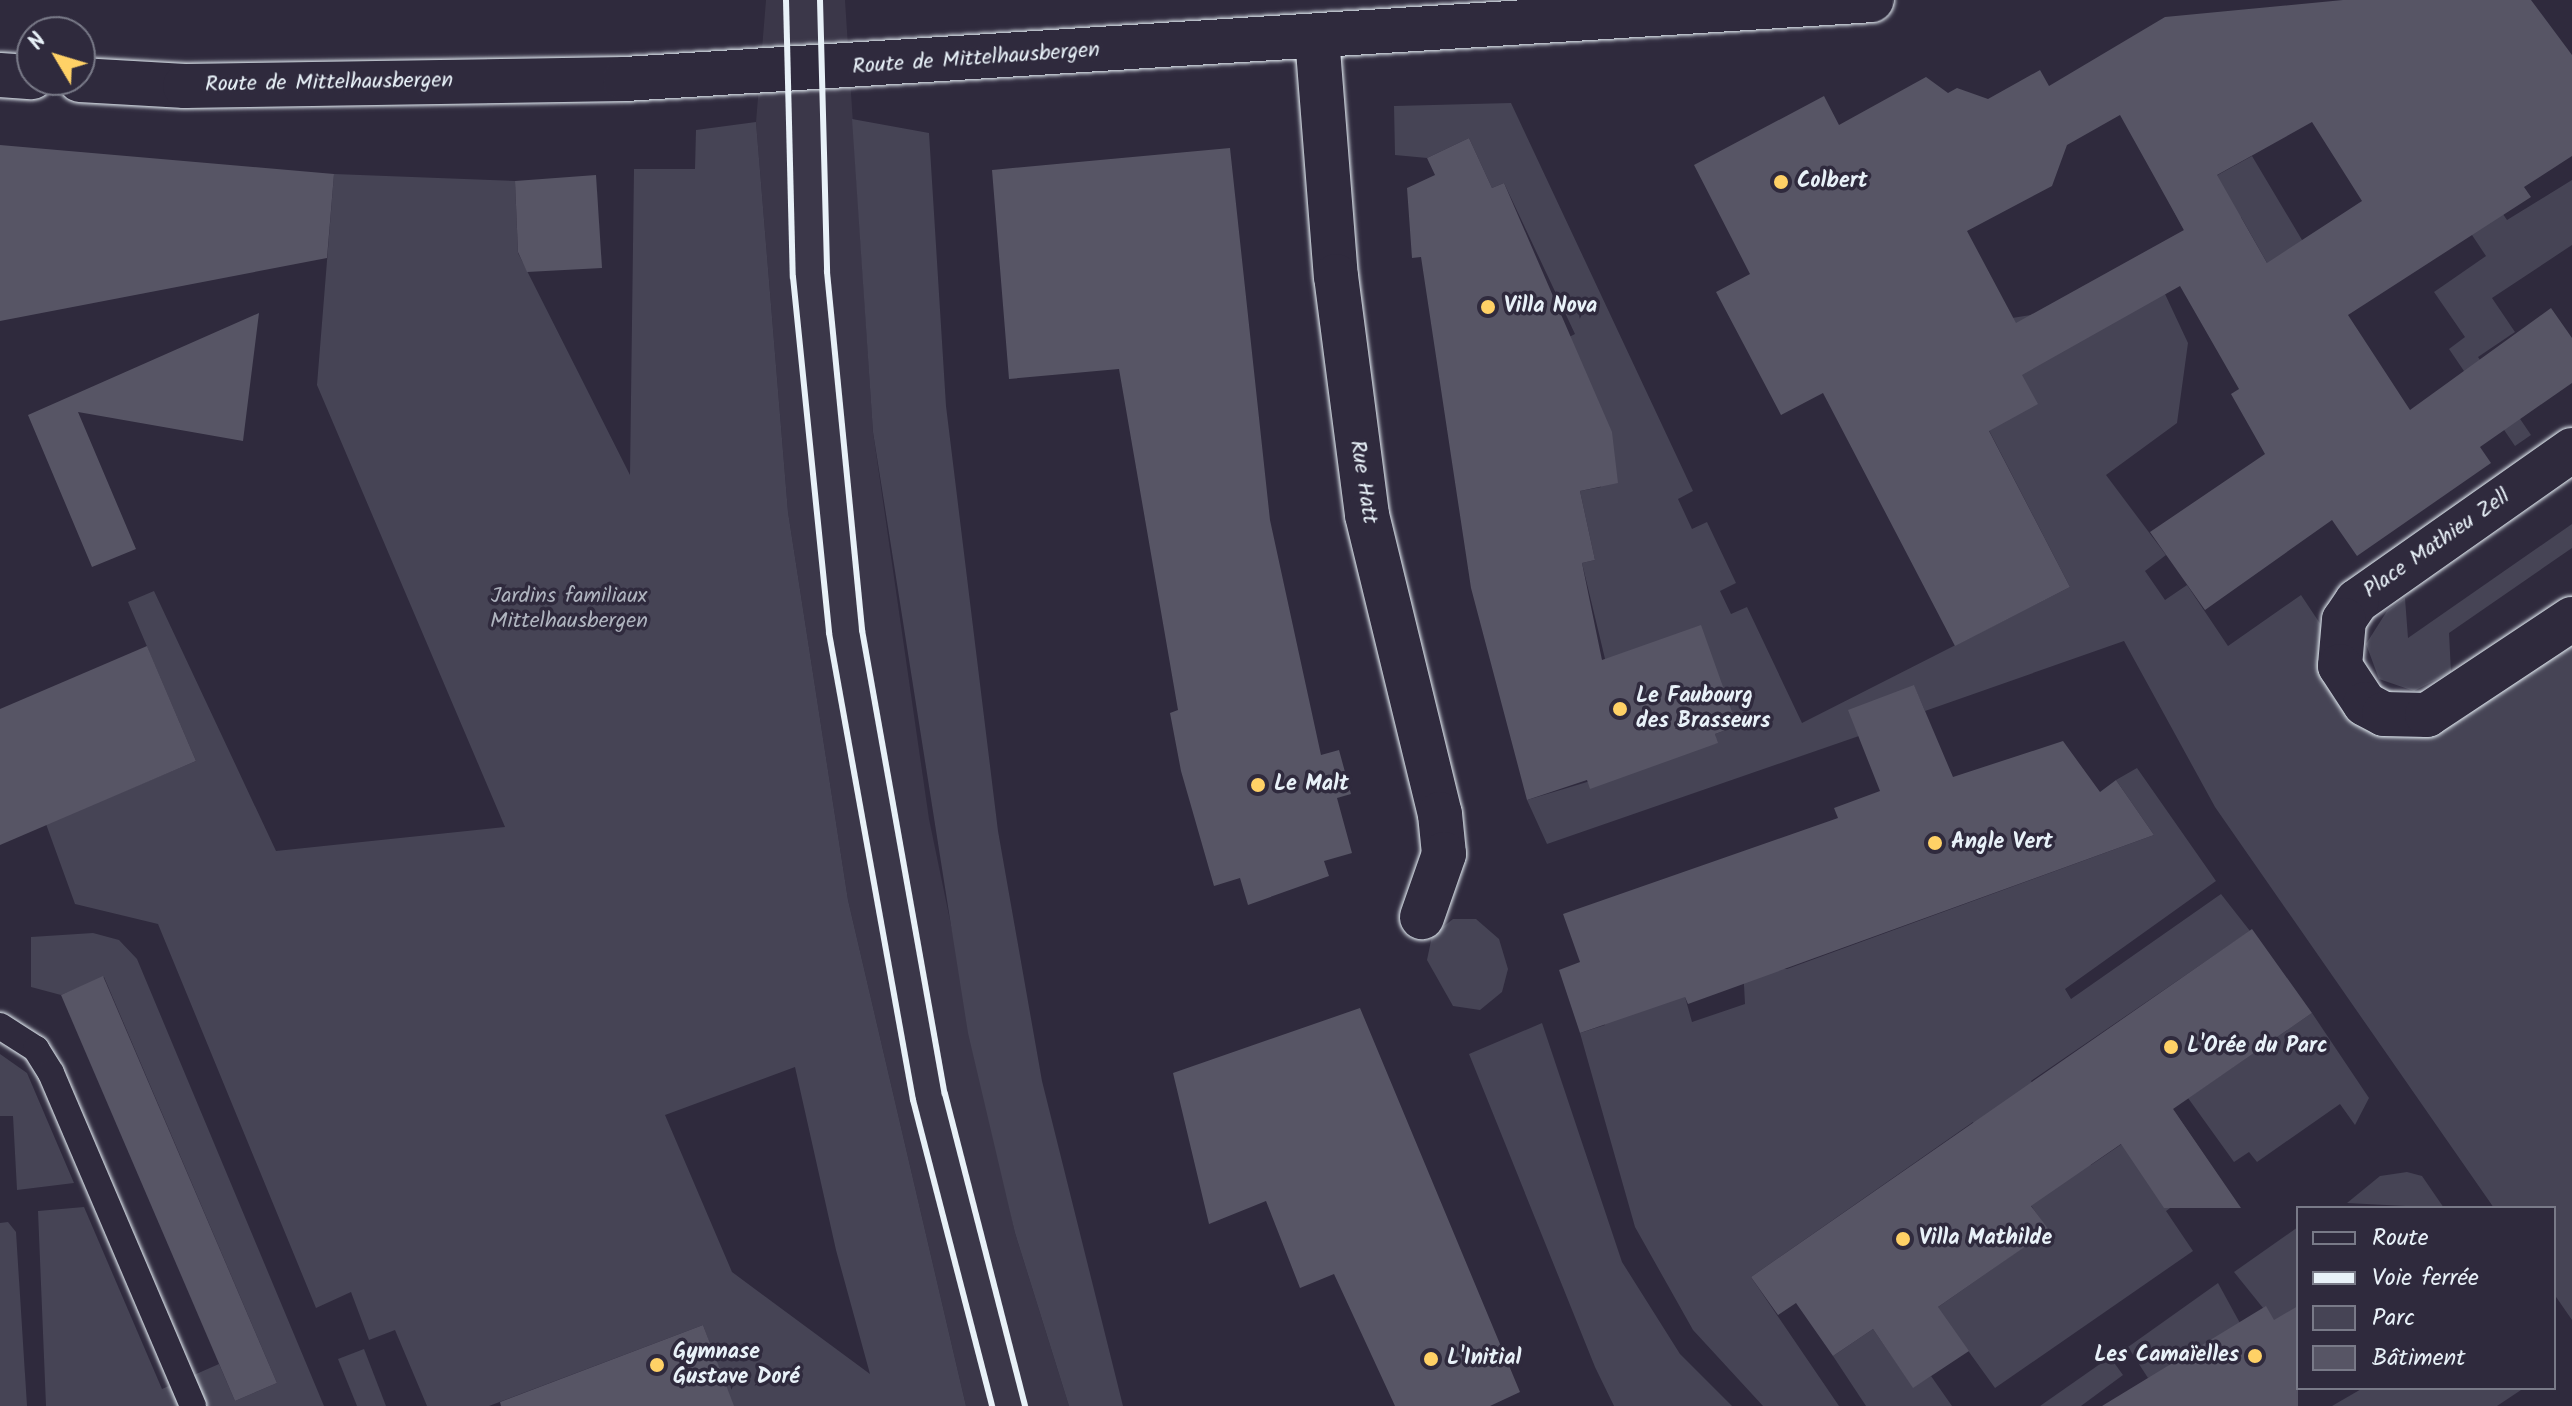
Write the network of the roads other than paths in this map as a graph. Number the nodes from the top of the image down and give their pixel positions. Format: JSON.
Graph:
{"nodes":[{"id":1,"x":1872,"y":0,"type":"edge"},
{"id":2,"x":1317,"y":37,"type":"junction"},
{"id":3,"x":96,"y":81,"type":"edge"},
{"id":4,"x":2572,"y":450,"type":"edge"},
{"id":5,"x":2572,"y":619,"type":"edge"},
{"id":6,"x":1422,"y":917,"type":"dead end"},
{"id":7,"x":0,"y":1026,"type":"edge"},
{"id":8,"x":193,"y":1406,"type":"edge"}],
"edges":[{"from":1,"to":2,"type":"main road","name":"Route de Mittelhausbergen"},
{"from":2,"to":3,"type":"main road","name":"Route de Mittelhausbergen"},
{"from":2,"to":6,"type":"main road","name":"Rue Hatt"},
{"from":4,"to":5,"type":"main road","name":"Place Mathieu Zell"},
{"from":7,"to":8,"type":"lane"}]}
